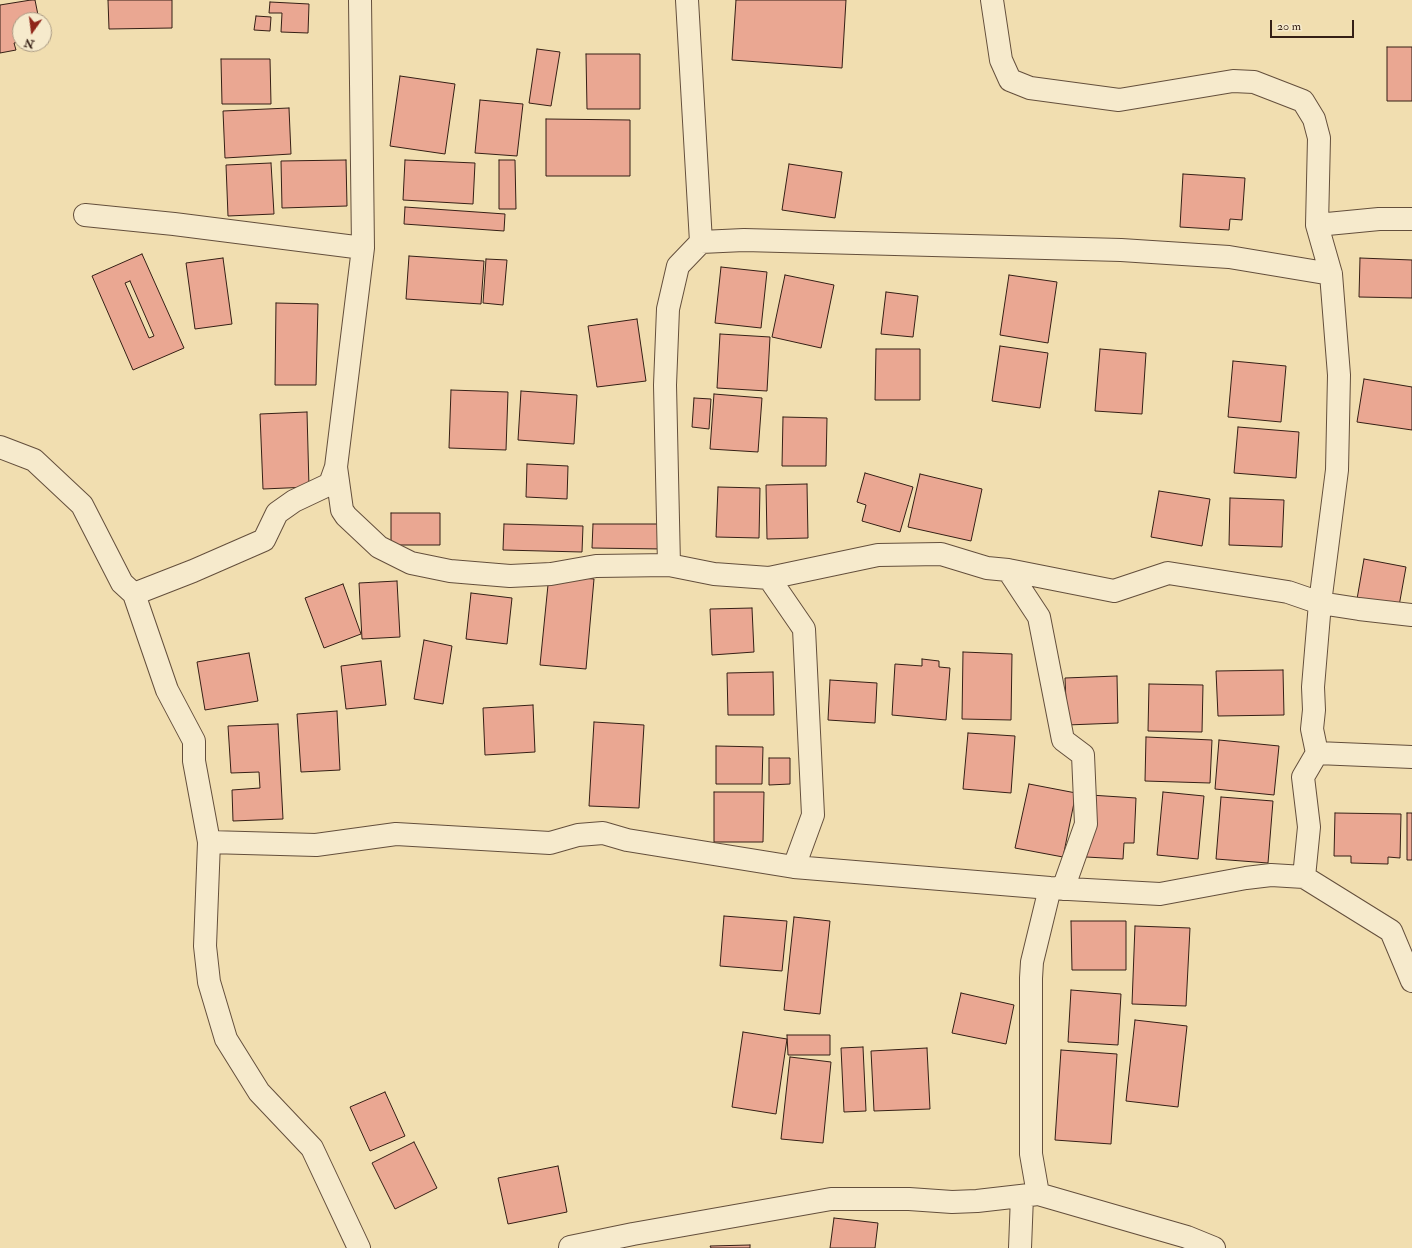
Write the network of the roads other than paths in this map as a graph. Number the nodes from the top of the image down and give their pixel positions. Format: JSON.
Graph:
{"nodes":[{"id":1,"x":360,"y":0,"type":"edge"},
{"id":2,"x":687,"y":0,"type":"edge"},
{"id":3,"x":992,"y":0,"type":"edge"},
{"id":4,"x":85,"y":215,"type":"dead end"},
{"id":5,"x":1412,"y":219,"type":"edge"},
{"id":6,"x":1317,"y":225,"type":"junction"},
{"id":7,"x":701,"y":242,"type":"junction"},
{"id":8,"x":363,"y":248,"type":"junction"},
{"id":9,"x":1331,"y":274,"type":"junction"},
{"id":10,"x":0,"y":447,"type":"edge"},
{"id":11,"x":336,"y":467,"type":"junction"},
{"id":12,"x":669,"y":565,"type":"junction"},
{"id":13,"x":1008,"y":570,"type":"junction"},
{"id":14,"x":769,"y":578,"type":"junction"},
{"id":15,"x":134,"y":594,"type":"junction"},
{"id":16,"x":1320,"y":603,"type":"junction"},
{"id":17,"x":1412,"y":615,"type":"edge"},
{"id":18,"x":1317,"y":753,"type":"junction"},
{"id":19,"x":1412,"y":757,"type":"edge"},
{"id":20,"x":209,"y":842,"type":"junction"},
{"id":21,"x":794,"y":867,"type":"junction"},
{"id":22,"x":1304,"y":877,"type":"junction"},
{"id":23,"x":1057,"y":888,"type":"junction"},
{"id":24,"x":1412,"y":981,"type":"edge"},
{"id":25,"x":1030,"y":1195,"type":"junction"},
{"id":26,"x":1187,"y":1243,"type":"edge"},
{"id":27,"x":359,"y":1248,"type":"edge"},
{"id":28,"x":570,"y":1248,"type":"edge"},
{"id":29,"x":1020,"y":1248,"type":"edge"},
{"id":30,"x":1214,"y":1248,"type":"edge"}],
"edges":[{"from":1,"to":8,"type":"street"},
{"from":2,"to":7,"type":"street"},
{"from":3,"to":6,"type":"street"},
{"from":4,"to":8,"type":"street"},
{"from":5,"to":6,"type":"street"},
{"from":6,"to":9,"type":"street"},
{"from":7,"to":9,"type":"street"},
{"from":7,"to":12,"type":"street"},
{"from":8,"to":11,"type":"street"},
{"from":9,"to":16,"type":"street"},
{"from":10,"to":15,"type":"street"},
{"from":11,"to":12,"type":"street"},
{"from":11,"to":15,"type":"street"},
{"from":12,"to":14,"type":"street"},
{"from":13,"to":14,"type":"street"},
{"from":13,"to":16,"type":"street"},
{"from":13,"to":23,"type":"street"},
{"from":14,"to":21,"type":"street"},
{"from":15,"to":20,"type":"street"},
{"from":16,"to":17,"type":"street"},
{"from":16,"to":18,"type":"street"},
{"from":18,"to":19,"type":"street"},
{"from":18,"to":22,"type":"street"},
{"from":20,"to":21,"type":"street"},
{"from":20,"to":27,"type":"street"},
{"from":21,"to":23,"type":"street"},
{"from":22,"to":23,"type":"street"},
{"from":22,"to":24,"type":"street"},
{"from":23,"to":25,"type":"street"},
{"from":25,"to":26,"type":"street"},
{"from":25,"to":28,"type":"street"},
{"from":25,"to":29,"type":"street"},
{"from":26,"to":30,"type":"street"}]}
